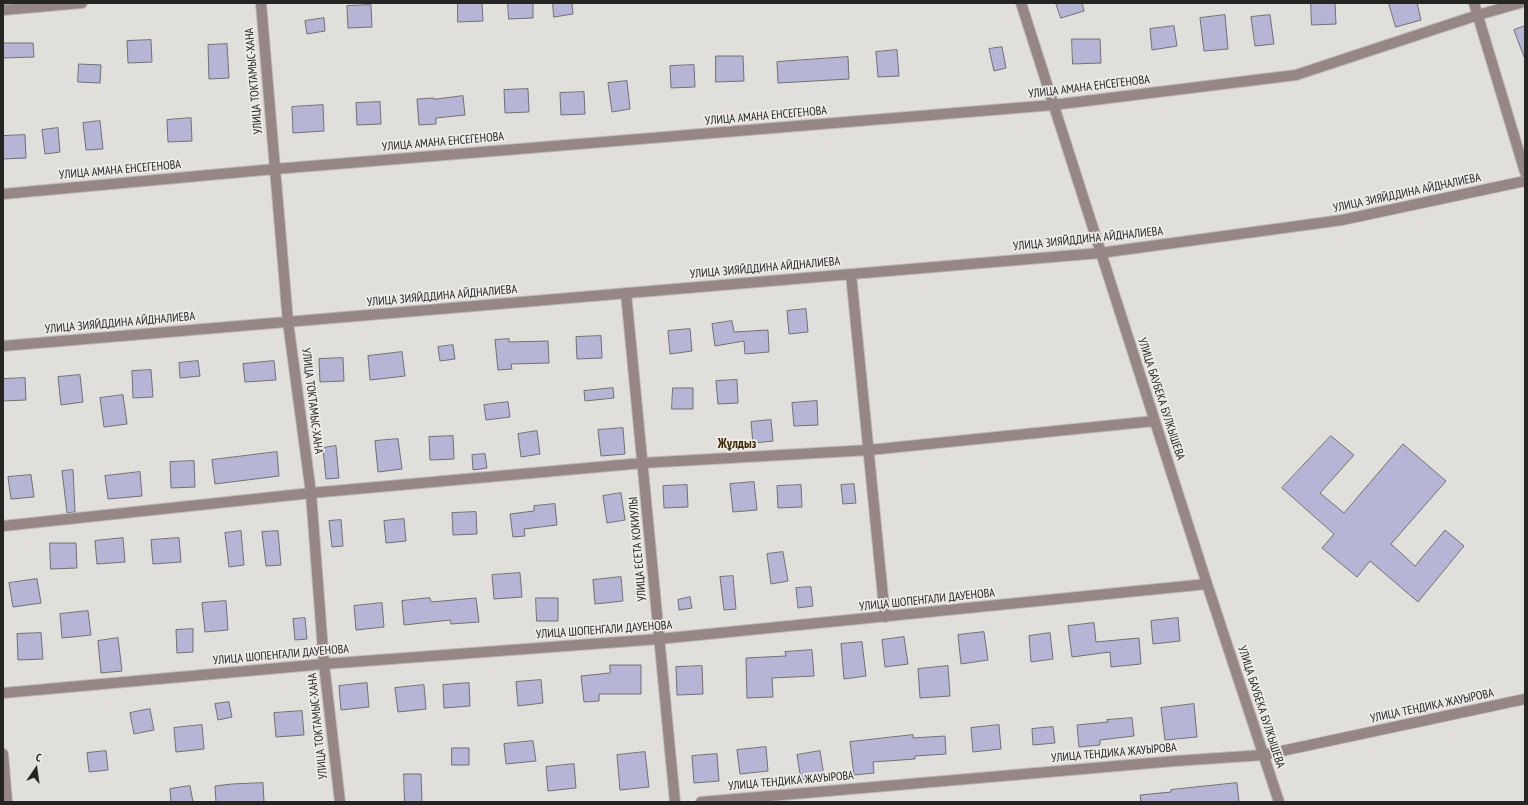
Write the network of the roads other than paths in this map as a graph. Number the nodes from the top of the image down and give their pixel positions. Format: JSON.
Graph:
{"nodes":[{"id":1,"x":82,"y":3,"type":"edge"},
{"id":2,"x":261,"y":3,"type":"edge"},
{"id":3,"x":1021,"y":3,"type":"edge"},
{"id":4,"x":1474,"y":3,"type":"edge"},
{"id":5,"x":1520,"y":3,"type":"edge"},
{"id":6,"x":3,"y":10,"type":"edge"},
{"id":7,"x":1478,"y":15,"type":"junction"},
{"id":8,"x":1053,"y":105,"type":"junction"},
{"id":9,"x":275,"y":169,"type":"junction"},
{"id":10,"x":1525,"y":172,"type":"edge"},
{"id":11,"x":1525,"y":181,"type":"edge"},
{"id":12,"x":3,"y":194,"type":"edge"},
{"id":13,"x":1100,"y":253,"type":"junction"},
{"id":14,"x":851,"y":274,"type":"junction"},
{"id":15,"x":626,"y":293,"type":"junction"},
{"id":16,"x":288,"y":322,"type":"junction"},
{"id":17,"x":3,"y":346,"type":"edge"},
{"id":18,"x":1154,"y":420,"type":"junction"},
{"id":19,"x":869,"y":450,"type":"junction"},
{"id":20,"x":643,"y":463,"type":"junction"},
{"id":21,"x":311,"y":493,"type":"junction"},
{"id":22,"x":3,"y":526,"type":"edge"},
{"id":23,"x":1207,"y":584,"type":"junction"},
{"id":24,"x":885,"y":617,"type":"junction"},
{"id":25,"x":659,"y":639,"type":"junction"},
{"id":26,"x":324,"y":664,"type":"junction"},
{"id":27,"x":3,"y":693,"type":"edge"},
{"id":28,"x":1525,"y":699,"type":"edge"},
{"id":29,"x":3,"y":754,"type":"edge"},
{"id":30,"x":1263,"y":755,"type":"junction"},
{"id":31,"x":7,"y":802,"type":"edge"},
{"id":32,"x":340,"y":802,"type":"edge"},
{"id":33,"x":675,"y":802,"type":"edge"},
{"id":34,"x":701,"y":802,"type":"edge"},
{"id":35,"x":1279,"y":802,"type":"edge"}],
"edges":[{"from":1,"to":6,"type":"street"},
{"from":2,"to":9,"type":"street","name":"УЛИЦА ТОКТАМЫС-ХАНА"},
{"from":3,"to":8,"type":"street","name":"УЛИЦА БАУБЕКА БУЛКЫШЕВА"},
{"from":4,"to":7,"type":"street"},
{"from":5,"to":7,"type":"street","name":"УЛИЦА АМАНА ЕНСЕГЕНОВА"},
{"from":7,"to":8,"type":"street","name":"УЛИЦА АМАНА ЕНСЕГЕНОВА"},
{"from":7,"to":10,"type":"street"},
{"from":8,"to":9,"type":"street","name":"УЛИЦА АМАНА ЕНСЕГЕНОВА"},
{"from":8,"to":13,"type":"street","name":"УЛИЦА БАУБЕКА БУЛКЫШЕВА"},
{"from":9,"to":12,"type":"street","name":"УЛИЦА АМАНА ЕНСЕГЕНОВА"},
{"from":9,"to":16,"type":"street","name":"УЛИЦА ТОКТАМЫС-ХАНА"},
{"from":11,"to":13,"type":"street","name":"УЛИЦА ЗИЯЙДДИНА АЙДНАЛИЕВА"},
{"from":13,"to":14,"type":"street","name":"УЛИЦА ЗИЯЙДДИНА АЙДНАЛИЕВА"},
{"from":13,"to":18,"type":"street","name":"УЛИЦА БАУБЕКА БУЛКЫШЕВА"},
{"from":14,"to":15,"type":"street","name":"УЛИЦА ЗИЯЙДДИНА АЙДНАЛИЕВА"},
{"from":14,"to":19,"type":"street"},
{"from":15,"to":16,"type":"street","name":"УЛИЦА ЗИЯЙДДИНА АЙДНАЛИЕВА"},
{"from":15,"to":20,"type":"street","name":"УЛИЦА ЕСЕТА КОКИУЛЫ"},
{"from":16,"to":17,"type":"street","name":"УЛИЦА ЗИЯЙДДИНА АЙДНАЛИЕВА"},
{"from":16,"to":21,"type":"street","name":"УЛИЦА ТОКТАМЫС-ХАНА"},
{"from":18,"to":19,"type":"street"},
{"from":18,"to":23,"type":"street","name":"УЛИЦА БАУБЕКА БУЛКЫШЕВА"},
{"from":19,"to":20,"type":"street"},
{"from":19,"to":24,"type":"street"},
{"from":20,"to":21,"type":"street"},
{"from":20,"to":25,"type":"street","name":"УЛИЦА ЕСЕТА КОКИУЛЫ"},
{"from":21,"to":22,"type":"street"},
{"from":21,"to":26,"type":"street","name":"УЛИЦА ТОКТАМЫС-ХАНА"},
{"from":23,"to":24,"type":"street","name":"УЛИЦА ШОПЕНГАЛИ ДАУЕНОВА"},
{"from":23,"to":30,"type":"street","name":"УЛИЦА БАУБЕКА БУЛКЫШЕВА"},
{"from":24,"to":25,"type":"street","name":"УЛИЦА ШОПЕНГАЛИ ДАУЕНОВА"},
{"from":25,"to":26,"type":"street","name":"УЛИЦА ШОПЕНГАЛИ ДАУЕНОВА"},
{"from":25,"to":33,"type":"street","name":"УЛИЦА ЕСЕТА КОКИУЛЫ"},
{"from":26,"to":27,"type":"street","name":"УЛИЦА ШОПЕНГАЛИ ДАУЕНОВА"},
{"from":26,"to":32,"type":"street","name":"УЛИЦА ТОКТАМЫС-ХАНА"},
{"from":28,"to":30,"type":"street","name":"УЛИЦА ТЕНДИКА ЖАУЫРОВА"},
{"from":29,"to":31,"type":"street"},
{"from":30,"to":34,"type":"street","name":"УЛИЦА ТЕНДИКА ЖАУЫРОВА"},
{"from":30,"to":35,"type":"street","name":"УЛИЦА БАУБЕКА БУЛКЫШЕВА"}]}
